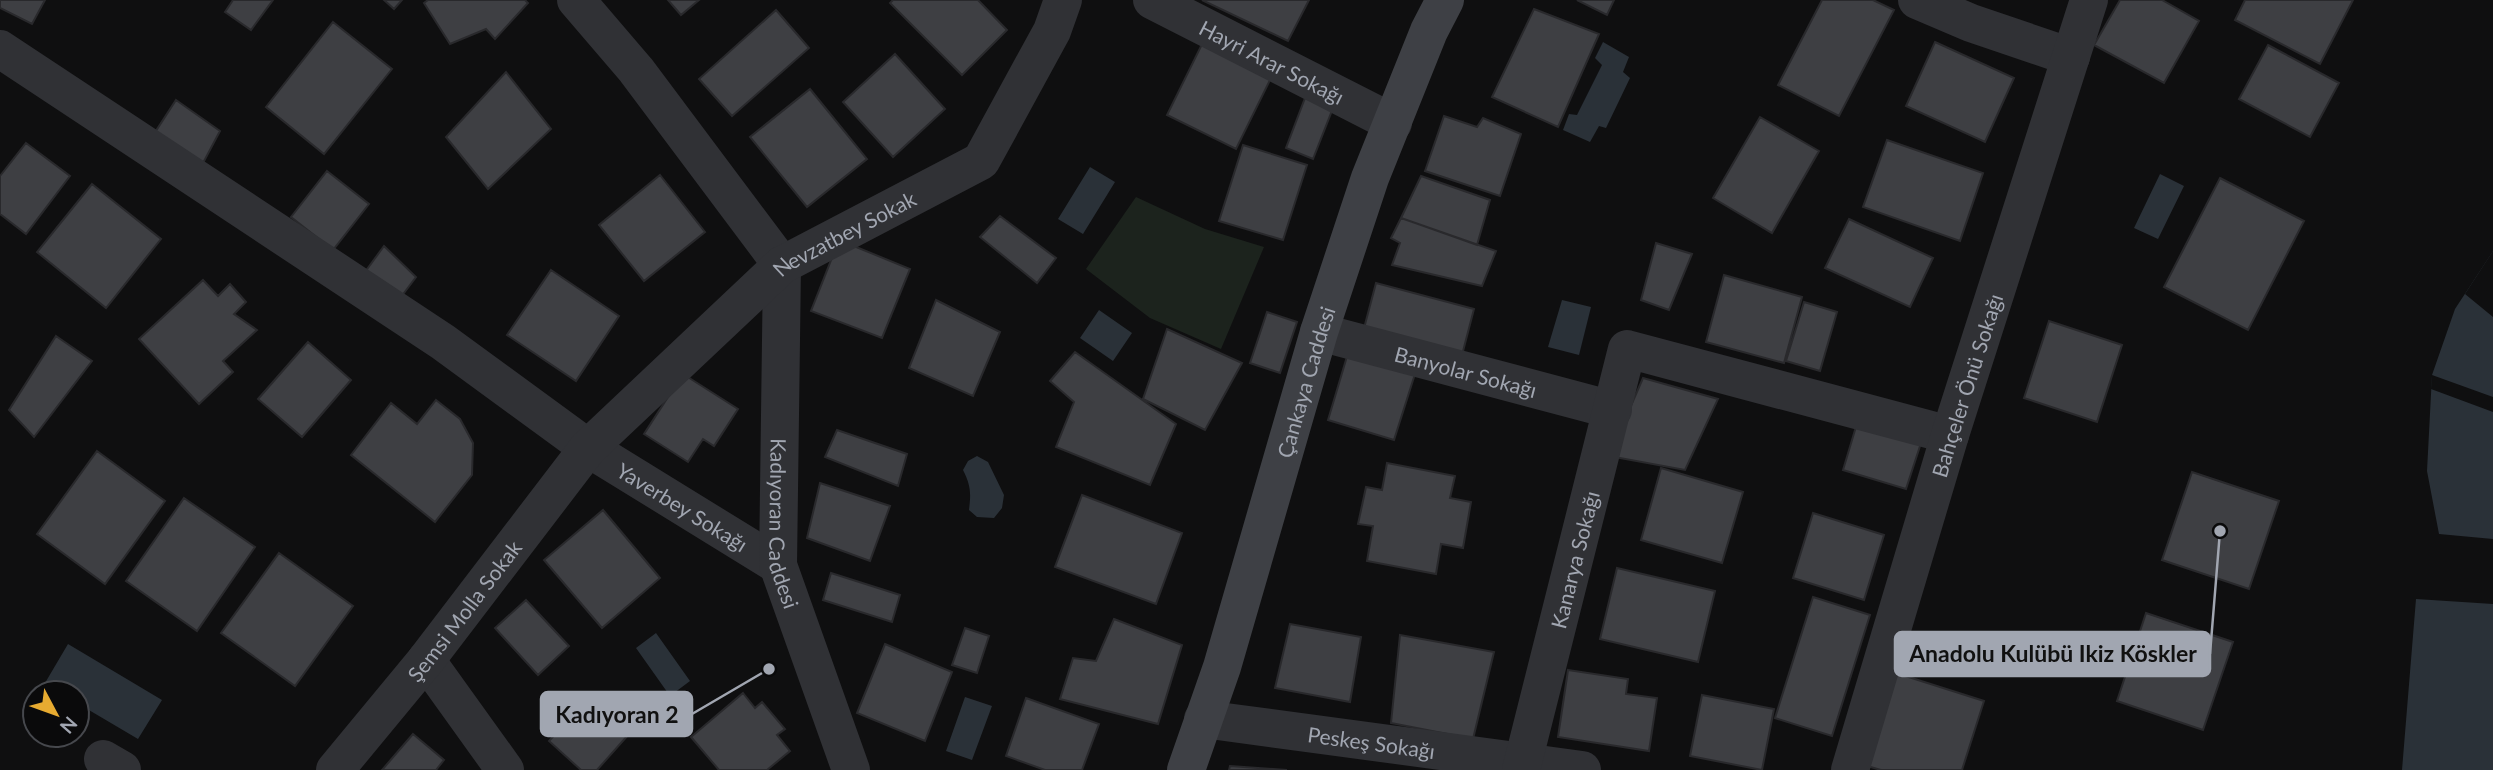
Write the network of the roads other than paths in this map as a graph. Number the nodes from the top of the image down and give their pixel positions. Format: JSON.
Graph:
{"nodes":[{"id":1,"x":576,"y":0,"type":"edge"},
{"id":2,"x":1063,"y":0,"type":"edge"},
{"id":3,"x":1152,"y":0,"type":"edge"},
{"id":4,"x":1445,"y":0,"type":"edge"},
{"id":5,"x":1917,"y":0,"type":"edge"},
{"id":6,"x":2089,"y":0,"type":"edge"},
{"id":7,"x":0,"y":49,"type":"edge"},
{"id":8,"x":2071,"y":57,"type":"junction"},
{"id":9,"x":1393,"y":123,"type":"junction"},
{"id":10,"x":782,"y":265,"type":"junction"},
{"id":11,"x":1319,"y":332,"type":"junction"},
{"id":12,"x":1613,"y":410,"type":"junction"},
{"id":13,"x":1950,"y":435,"type":"junction"},
{"id":14,"x":588,"y":448,"type":"junction"},
{"id":15,"x":778,"y":565,"type":"junction"},
{"id":16,"x":426,"y":660,"type":"junction"},
{"id":17,"x":1203,"y":719,"type":"junction"},
{"id":18,"x":1523,"y":766,"type":"edge"},
{"id":19,"x":335,"y":770,"type":"edge"},
{"id":20,"x":505,"y":770,"type":"edge"},
{"id":21,"x":851,"y":770,"type":"edge"},
{"id":22,"x":1186,"y":770,"type":"edge"},
{"id":23,"x":1582,"y":770,"type":"edge"},
{"id":24,"x":1850,"y":770,"type":"edge"}],
"edges":[{"from":1,"to":10,"type":"street"},
{"from":2,"to":10,"type":"street","name":"Nevzatbey Sokak"},
{"from":3,"to":9,"type":"street","name":"Hayri Arar Sokağı"},
{"from":4,"to":9,"type":"street","name":"Çankaya Caddesi"},
{"from":5,"to":8,"type":"street"},
{"from":6,"to":8,"type":"street","name":"Bahçeler Önü Sokağı"},
{"from":7,"to":14,"type":"street","name":"Yaverbey Sokağı"},
{"from":8,"to":13,"type":"street","name":"Bahçeler Önü Sokağı"},
{"from":9,"to":11,"type":"street","name":"Çankaya Caddesi"},
{"from":10,"to":14,"type":"street","name":"Nevzatbey Sokak"},
{"from":10,"to":15,"type":"street","name":"Kadıyoran Caddesi"},
{"from":11,"to":12,"type":"street","name":"Banyolar Sokağı"},
{"from":11,"to":17,"type":"street","name":"Çankaya Caddesi"},
{"from":12,"to":13,"type":"street","name":"Kanarya Sokağı"},
{"from":12,"to":18,"type":"street","name":"Kanarya Sokağı"},
{"from":13,"to":24,"type":"street","name":"Bahçeler Önü Sokağı"},
{"from":14,"to":15,"type":"street","name":"Yaverbey Sokağı"},
{"from":14,"to":16,"type":"street","name":"Şemsi Molla Sokak"},
{"from":15,"to":21,"type":"street","name":"Kadıyoran Caddesi"},
{"from":16,"to":19,"type":"street","name":"Şemsi Molla Sokak"},
{"from":16,"to":20,"type":"street"},
{"from":17,"to":18,"type":"street","name":"Peskeş Sokağı"},
{"from":17,"to":22,"type":"street","name":"Çankaya Caddesi"},
{"from":18,"to":23,"type":"street","name":"Peskeş Sokağı"}]}
